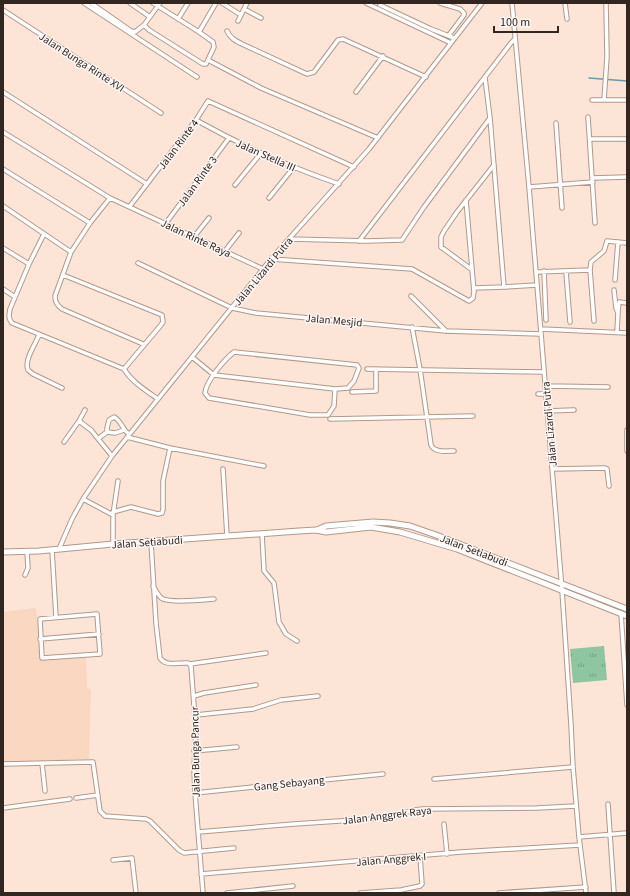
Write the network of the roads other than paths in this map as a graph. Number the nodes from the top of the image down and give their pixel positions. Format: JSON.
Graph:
{"nodes":[{"id":1,"x":84,"y":3,"type":"edge"},
{"id":2,"x":90,"y":3,"type":"edge"},
{"id":3,"x":130,"y":3,"type":"edge"},
{"id":4,"x":153,"y":3,"type":"edge"},
{"id":5,"x":188,"y":3,"type":"edge"},
{"id":6,"x":216,"y":3,"type":"edge"},
{"id":7,"x":222,"y":3,"type":"edge"},
{"id":8,"x":247,"y":3,"type":"edge"},
{"id":9,"x":366,"y":3,"type":"edge"},
{"id":10,"x":440,"y":3,"type":"edge"},
{"id":11,"x":512,"y":3,"type":"edge"},
{"id":12,"x":565,"y":3,"type":"edge"},
{"id":13,"x":606,"y":3,"type":"edge"},
{"id":14,"x":381,"y":4,"type":"edge"},
{"id":15,"x":481,"y":4,"type":"edge"},
{"id":16,"x":159,"y":5,"type":"edge"},
{"id":17,"x":244,"y":9,"type":"junction"},
{"id":18,"x":378,"y":9,"type":"junction"},
{"id":19,"x":3,"y":10,"type":"edge"},
{"id":20,"x":241,"y":15,"type":"junction"},
{"id":21,"x":150,"y":17,"type":"junction"},
{"id":22,"x":261,"y":18,"type":"dead end"},
{"id":23,"x":178,"y":19,"type":"junction"},
{"id":24,"x":568,"y":19,"type":"dead end"},
{"id":25,"x":238,"y":21,"type":"dead end"},
{"id":26,"x":144,"y":25,"type":"junction"},
{"id":27,"x":431,"y":29,"type":"junction"},
{"id":28,"x":227,"y":31,"type":"dead end"},
{"id":29,"x":199,"y":32,"type":"junction"},
{"id":30,"x":428,"y":34,"type":"junction"},
{"id":31,"x":448,"y":35,"type":"junction"},
{"id":32,"x":454,"y":38,"type":"junction"},
{"id":33,"x":515,"y":39,"type":"junction"},
{"id":34,"x":451,"y":44,"type":"junction"},
{"id":35,"x":383,"y":56,"type":"junction"},
{"id":36,"x":208,"y":60,"type":"junction"},
{"id":37,"x":197,"y":77,"type":"dead end"},
{"id":38,"x":426,"y":77,"type":"junction"},
{"id":39,"x":485,"y":78,"type":"junction"},
{"id":40,"x":3,"y":92,"type":"edge"},
{"id":41,"x":356,"y":92,"type":"dead end"},
{"id":42,"x":592,"y":100,"type":"dead end"},
{"id":43,"x":604,"y":100,"type":"junction"},
{"id":44,"x":627,"y":100,"type":"edge"},
{"id":45,"x":161,"y":113,"type":"dead end"},
{"id":46,"x":588,"y":117,"type":"dead end"},
{"id":47,"x":490,"y":118,"type":"junction"},
{"id":48,"x":196,"y":120,"type":"junction"},
{"id":49,"x":556,"y":123,"type":"dead end"},
{"id":50,"x":3,"y":132,"type":"edge"},
{"id":51,"x":229,"y":138,"type":"junction"},
{"id":52,"x":378,"y":138,"type":"junction"},
{"id":53,"x":590,"y":139,"type":"junction"},
{"id":54,"x":627,"y":139,"type":"edge"},
{"id":55,"x":261,"y":153,"type":"junction"},
{"id":56,"x":494,"y":165,"type":"junction"},
{"id":57,"x":294,"y":167,"type":"junction"},
{"id":58,"x":354,"y":167,"type":"junction"},
{"id":59,"x":3,"y":169,"type":"edge"},
{"id":60,"x":627,"y":177,"type":"edge"},
{"id":61,"x":593,"y":180,"type":"junction"},
{"id":62,"x":147,"y":184,"type":"junction"},
{"id":63,"x":339,"y":184,"type":"junction"},
{"id":64,"x":235,"y":185,"type":"dead end"},
{"id":65,"x":560,"y":185,"type":"junction"},
{"id":66,"x":529,"y":187,"type":"junction"},
{"id":67,"x":110,"y":198,"type":"junction"},
{"id":68,"x":269,"y":198,"type":"dead end"},
{"id":69,"x":466,"y":200,"type":"junction"},
{"id":70,"x":3,"y":206,"type":"edge"},
{"id":71,"x":130,"y":206,"type":"junction"},
{"id":72,"x":562,"y":208,"type":"dead end"},
{"id":73,"x":209,"y":218,"type":"dead end"},
{"id":74,"x":90,"y":223,"type":"junction"},
{"id":75,"x":166,"y":223,"type":"junction"},
{"id":76,"x":595,"y":223,"type":"dead end"},
{"id":77,"x":239,"y":232,"type":"dead end"},
{"id":78,"x":44,"y":234,"type":"junction"},
{"id":79,"x":194,"y":238,"type":"junction"},
{"id":80,"x":290,"y":239,"type":"junction"},
{"id":81,"x":359,"y":241,"type":"junction"},
{"id":82,"x":618,"y":242,"type":"junction"},
{"id":83,"x":627,"y":243,"type":"edge"},
{"id":84,"x":3,"y":248,"type":"edge"},
{"id":85,"x":226,"y":251,"type":"junction"},
{"id":86,"x":71,"y":252,"type":"junction"},
{"id":87,"x":271,"y":259,"type":"junction"},
{"id":88,"x":138,"y":263,"type":"dead end"},
{"id":89,"x":29,"y":264,"type":"junction"},
{"id":90,"x":471,"y":269,"type":"junction"},
{"id":91,"x":263,"y":270,"type":"junction"},
{"id":92,"x":590,"y":270,"type":"junction"},
{"id":93,"x":544,"y":271,"type":"junction"},
{"id":94,"x":536,"y":272,"type":"junction"},
{"id":95,"x":566,"y":272,"type":"junction"},
{"id":96,"x":63,"y":275,"type":"junction"},
{"id":97,"x":615,"y":280,"type":"dead end"},
{"id":98,"x":537,"y":285,"type":"junction"},
{"id":99,"x":504,"y":287,"type":"junction"},
{"id":100,"x":474,"y":288,"type":"junction"},
{"id":101,"x":3,"y":289,"type":"edge"},
{"id":102,"x":614,"y":290,"type":"dead end"},
{"id":103,"x":411,"y":296,"type":"dead end"},
{"id":104,"x":16,"y":297,"type":"junction"},
{"id":105,"x":627,"y":303,"type":"edge"},
{"id":106,"x":232,"y":308,"type":"junction"},
{"id":107,"x":618,"y":313,"type":"junction"},
{"id":108,"x":546,"y":320,"type":"dead end"},
{"id":109,"x":594,"y":321,"type":"dead end"},
{"id":110,"x":570,"y":322,"type":"dead end"},
{"id":111,"x":412,"y":327,"type":"junction"},
{"id":112,"x":541,"y":329,"type":"junction"},
{"id":113,"x":446,"y":331,"type":"junction"},
{"id":114,"x":617,"y":332,"type":"junction"},
{"id":115,"x":627,"y":333,"type":"edge"},
{"id":116,"x":541,"y":334,"type":"junction"},
{"id":117,"x":39,"y":335,"type":"junction"},
{"id":118,"x":143,"y":344,"type":"junction"},
{"id":119,"x":192,"y":357,"type":"junction"},
{"id":120,"x":124,"y":369,"type":"junction"},
{"id":121,"x":367,"y":369,"type":"dead end"},
{"id":122,"x":376,"y":369,"type":"junction"},
{"id":123,"x":420,"y":369,"type":"junction"},
{"id":124,"x":544,"y":372,"type":"junction"},
{"id":125,"x":214,"y":375,"type":"junction"},
{"id":126,"x":545,"y":386,"type":"junction"},
{"id":127,"x":608,"y":387,"type":"dead end"},
{"id":128,"x":62,"y":388,"type":"dead end"},
{"id":129,"x":335,"y":389,"type":"junction"},
{"id":130,"x":352,"y":392,"type":"dead end"},
{"id":131,"x":538,"y":394,"type":"dead end"},
{"id":132,"x":546,"y":394,"type":"junction"},
{"id":133,"x":158,"y":399,"type":"junction"},
{"id":134,"x":85,"y":410,"type":"dead end"},
{"id":135,"x":574,"y":410,"type":"dead end"},
{"id":136,"x":548,"y":411,"type":"junction"},
{"id":137,"x":473,"y":416,"type":"dead end"},
{"id":138,"x":428,"y":417,"type":"junction"},
{"id":139,"x":330,"y":419,"type":"dead end"},
{"id":140,"x":79,"y":421,"type":"junction"},
{"id":141,"x":124,"y":430,"type":"junction"},
{"id":142,"x":627,"y":430,"type":"edge"},
{"id":143,"x":107,"y":432,"type":"junction"},
{"id":144,"x":128,"y":436,"type":"junction"},
{"id":145,"x":99,"y":438,"type":"junction"},
{"id":146,"x":64,"y":442,"type":"dead end"},
{"id":147,"x":170,"y":448,"type":"junction"},
{"id":148,"x":454,"y":451,"type":"dead end"},
{"id":149,"x":627,"y":451,"type":"edge"},
{"id":150,"x":112,"y":456,"type":"junction"},
{"id":151,"x":264,"y":466,"type":"dead end"},
{"id":152,"x":222,"y":469,"type":"dead end"},
{"id":153,"x":552,"y":469,"type":"junction"},
{"id":154,"x":118,"y":481,"type":"dead end"},
{"id":155,"x":609,"y":486,"type":"dead end"},
{"id":156,"x":83,"y":499,"type":"junction"},
{"id":157,"x":113,"y":513,"type":"junction"},
{"id":158,"x":316,"y":530,"type":"junction"},
{"id":159,"x":262,"y":534,"type":"junction"},
{"id":160,"x":227,"y":536,"type":"junction"},
{"id":161,"x":151,"y":542,"type":"junction"},
{"id":162,"x":113,"y":544,"type":"junction"},
{"id":163,"x":59,"y":549,"type":"junction"},
{"id":164,"x":52,"y":550,"type":"junction"},
{"id":165,"x":3,"y":552,"type":"edge"},
{"id":166,"x":27,"y":552,"type":"junction"},
{"id":167,"x":25,"y":575,"type":"dead end"},
{"id":168,"x":562,"y":583,"type":"junction"},
{"id":169,"x":153,"y":586,"type":"junction"},
{"id":170,"x":562,"y":590,"type":"junction"},
{"id":171,"x":214,"y":599,"type":"dead end"},
{"id":172,"x":627,"y":609,"type":"edge"},
{"id":173,"x":621,"y":613,"type":"junction"},
{"id":174,"x":627,"y":616,"type":"edge"},
{"id":175,"x":56,"y":617,"type":"junction"},
{"id":176,"x":99,"y":634,"type":"junction"},
{"id":177,"x":40,"y":639,"type":"junction"},
{"id":178,"x":297,"y":641,"type":"dead end"},
{"id":179,"x":266,"y":653,"type":"dead end"},
{"id":180,"x":190,"y":664,"type":"junction"},
{"id":181,"x":256,"y":685,"type":"dead end"},
{"id":182,"x":194,"y":696,"type":"junction"},
{"id":183,"x":318,"y":696,"type":"dead end"},
{"id":184,"x":627,"y":705,"type":"edge"},
{"id":185,"x":196,"y":715,"type":"junction"},
{"id":186,"x":237,"y":746,"type":"dead end"},
{"id":187,"x":194,"y":751,"type":"junction"},
{"id":188,"x":42,"y":763,"type":"junction"},
{"id":189,"x":3,"y":764,"type":"edge"},
{"id":190,"x":573,"y":767,"type":"junction"},
{"id":191,"x":383,"y":774,"type":"dead end"},
{"id":192,"x":434,"y":779,"type":"dead end"},
{"id":193,"x":45,"y":791,"type":"dead end"},
{"id":194,"x":194,"y":793,"type":"junction"},
{"id":195,"x":98,"y":796,"type":"junction"},
{"id":196,"x":76,"y":798,"type":"dead end"},
{"id":197,"x":70,"y":799,"type":"dead end"},
{"id":198,"x":608,"y":804,"type":"dead end"},
{"id":199,"x":576,"y":806,"type":"junction"},
{"id":200,"x":3,"y":808,"type":"edge"},
{"id":201,"x":444,"y":824,"type":"dead end"},
{"id":202,"x":198,"y":832,"type":"junction"},
{"id":203,"x":627,"y":833,"type":"edge"},
{"id":204,"x":610,"y":835,"type":"junction"},
{"id":205,"x":579,"y":837,"type":"junction"},
{"id":206,"x":580,"y":846,"type":"junction"},
{"id":207,"x":234,"y":848,"type":"dead end"},
{"id":208,"x":200,"y":852,"type":"junction"},
{"id":209,"x":447,"y":854,"type":"junction"},
{"id":210,"x":420,"y":856,"type":"junction"},
{"id":211,"x":113,"y":860,"type":"dead end"},
{"id":212,"x":201,"y":874,"type":"junction"},
{"id":213,"x":293,"y":886,"type":"dead end"},
{"id":214,"x":586,"y":888,"type":"junction"},
{"id":215,"x":136,"y":893,"type":"edge"},
{"id":216,"x":203,"y":893,"type":"edge"},
{"id":217,"x":227,"y":893,"type":"edge"},
{"id":218,"x":360,"y":893,"type":"edge"},
{"id":219,"x":371,"y":893,"type":"edge"},
{"id":220,"x":499,"y":893,"type":"edge"},
{"id":221,"x":586,"y":893,"type":"edge"},
{"id":222,"x":614,"y":893,"type":"edge"}],
"edges":[{"from":1,"to":37,"type":"street"},
{"from":2,"to":26,"type":"street"},
{"from":3,"to":21,"type":"street"},
{"from":4,"to":16,"type":"street"},
{"from":5,"to":23,"type":"street"},
{"from":6,"to":29,"type":"street"},
{"from":7,"to":20,"type":"street"},
{"from":8,"to":17,"type":"street"},
{"from":9,"to":18,"type":"street"},
{"from":10,"to":31,"type":"street"},
{"from":11,"to":33,"type":"street","name":"Jalan Lizardi Putra"},
{"from":12,"to":24,"type":"street"},
{"from":13,"to":43,"type":"street"},
{"from":14,"to":18,"type":"street"},
{"from":14,"to":27,"type":"street"},
{"from":15,"to":32,"type":"street","name":"Jalan Lizardi Putra"},
{"from":16,"to":21,"type":"street"},
{"from":16,"to":23,"type":"street"},
{"from":17,"to":20,"type":"street"},
{"from":17,"to":22,"type":"street"},
{"from":18,"to":30,"type":"street"},
{"from":19,"to":45,"type":"street","name":"Jalan Bunga Rinte XVI"},
{"from":20,"to":25,"type":"street"},
{"from":21,"to":26,"type":"street"},
{"from":23,"to":29,"type":"street"},
{"from":26,"to":36,"type":"street"},
{"from":27,"to":30,"type":"street"},
{"from":27,"to":31,"type":"street"},
{"from":28,"to":35,"type":"street"},
{"from":29,"to":36,"type":"street"},
{"from":30,"to":34,"type":"street"},
{"from":31,"to":32,"type":"street"},
{"from":32,"to":34,"type":"street","name":"Jalan Lizardi Putra"},
{"from":33,"to":39,"type":"street"},
{"from":33,"to":66,"type":"street","name":"Jalan Lizardi Putra"},
{"from":34,"to":38,"type":"street","name":"Jalan Lizardi Putra"},
{"from":35,"to":38,"type":"street"},
{"from":35,"to":41,"type":"street"},
{"from":36,"to":52,"type":"street"},
{"from":38,"to":52,"type":"street","name":"Jalan Lizardi Putra"},
{"from":39,"to":47,"type":"street"},
{"from":39,"to":81,"type":"street"},
{"from":40,"to":62,"type":"street"},
{"from":42,"to":43,"type":"street"},
{"from":43,"to":44,"type":"street"},
{"from":46,"to":53,"type":"street"},
{"from":47,"to":56,"type":"street"},
{"from":47,"to":81,"type":"street"},
{"from":48,"to":51,"type":"street","name":"Jalan Stella III"},
{"from":48,"to":58,"type":"street","name":"Jalan Rinte 4"},
{"from":48,"to":62,"type":"street","name":"Jalan Rinte 4"},
{"from":49,"to":65,"type":"street"},
{"from":50,"to":67,"type":"street","name":"Jalan Rinte Raya"},
{"from":51,"to":55,"type":"street","name":"Jalan Stella III"},
{"from":51,"to":75,"type":"street","name":"Jalan Rinte 3"},
{"from":52,"to":58,"type":"street","name":"Jalan Lizardi Putra"},
{"from":53,"to":54,"type":"street"},
{"from":53,"to":61,"type":"street"},
{"from":55,"to":57,"type":"street","name":"Jalan Stella III"},
{"from":55,"to":64,"type":"street"},
{"from":56,"to":69,"type":"street"},
{"from":56,"to":99,"type":"street"},
{"from":57,"to":63,"type":"street","name":"Jalan Stella III"},
{"from":57,"to":68,"type":"street"},
{"from":58,"to":63,"type":"street","name":"Jalan Lizardi Putra"},
{"from":59,"to":74,"type":"street"},
{"from":60,"to":61,"type":"street"},
{"from":61,"to":65,"type":"street"},
{"from":61,"to":76,"type":"street"},
{"from":62,"to":71,"type":"street","name":"Jalan Rinte 4"},
{"from":63,"to":80,"type":"street","name":"Jalan Lizardi Putra"},
{"from":65,"to":66,"type":"street"},
{"from":65,"to":72,"type":"street"},
{"from":66,"to":94,"type":"street","name":"Jalan Lizardi Putra"},
{"from":67,"to":71,"type":"street","name":"Jalan Rinte Raya"},
{"from":67,"to":74,"type":"street"},
{"from":69,"to":90,"type":"street"},
{"from":69,"to":90,"type":"street"},
{"from":70,"to":78,"type":"street"},
{"from":71,"to":75,"type":"street","name":"Jalan Rinte Raya"},
{"from":73,"to":79,"type":"street"},
{"from":74,"to":86,"type":"street"},
{"from":75,"to":79,"type":"street","name":"Jalan Rinte Raya"},
{"from":77,"to":85,"type":"street"},
{"from":78,"to":86,"type":"street"},
{"from":78,"to":89,"type":"street"},
{"from":79,"to":85,"type":"street","name":"Jalan Rinte Raya"},
{"from":80,"to":81,"type":"street"},
{"from":80,"to":87,"type":"street","name":"Jalan Lizardi Putra"},
{"from":82,"to":83,"type":"street"},
{"from":82,"to":92,"type":"street"},
{"from":82,"to":97,"type":"street"},
{"from":84,"to":89,"type":"street"},
{"from":85,"to":91,"type":"street","name":"Jalan Rinte Raya"},
{"from":86,"to":96,"type":"street"},
{"from":87,"to":91,"type":"street","name":"Jalan Lizardi Putra"},
{"from":87,"to":100,"type":"street"},
{"from":88,"to":106,"type":"street","name":"Jalan Mesjid"},
{"from":89,"to":104,"type":"street"},
{"from":90,"to":100,"type":"street"},
{"from":91,"to":106,"type":"street","name":"Jalan Lizardi Putra"},
{"from":92,"to":95,"type":"street"},
{"from":92,"to":109,"type":"street"},
{"from":93,"to":94,"type":"street"},
{"from":93,"to":95,"type":"street"},
{"from":93,"to":108,"type":"street"},
{"from":94,"to":98,"type":"street","name":"Jalan Lizardi Putra"},
{"from":95,"to":110,"type":"street"},
{"from":96,"to":118,"type":"street"},
{"from":96,"to":118,"type":"street"},
{"from":98,"to":99,"type":"street"},
{"from":98,"to":112,"type":"street","name":"Jalan Lizardi Putra"},
{"from":99,"to":100,"type":"street"},
{"from":101,"to":104,"type":"street"},
{"from":102,"to":107,"type":"street"},
{"from":103,"to":113,"type":"street"},
{"from":104,"to":117,"type":"street"},
{"from":105,"to":107,"type":"street"},
{"from":106,"to":111,"type":"street","name":"Jalan Mesjid"},
{"from":106,"to":119,"type":"street","name":"Jalan Lizardi Putra"},
{"from":107,"to":114,"type":"street"},
{"from":111,"to":113,"type":"street","name":"Jalan Mesjid"},
{"from":111,"to":123,"type":"street"},
{"from":112,"to":114,"type":"street"},
{"from":112,"to":116,"type":"street","name":"Jalan Lizardi Putra"},
{"from":113,"to":116,"type":"street","name":"Jalan Mesjid"},
{"from":114,"to":115,"type":"street"},
{"from":116,"to":124,"type":"street","name":"Jalan Lizardi Putra"},
{"from":117,"to":120,"type":"street"},
{"from":117,"to":128,"type":"street"},
{"from":118,"to":120,"type":"street"},
{"from":119,"to":125,"type":"street"},
{"from":119,"to":133,"type":"street","name":"Jalan Lizardi Putra"},
{"from":120,"to":133,"type":"street"},
{"from":121,"to":122,"type":"street"},
{"from":122,"to":123,"type":"street"},
{"from":122,"to":130,"type":"street"},
{"from":123,"to":124,"type":"street"},
{"from":123,"to":138,"type":"street"},
{"from":124,"to":126,"type":"street","name":"Jalan Lizardi Putra"},
{"from":125,"to":129,"type":"street"},
{"from":125,"to":129,"type":"street"},
{"from":125,"to":129,"type":"street"},
{"from":126,"to":127,"type":"street"},
{"from":126,"to":132,"type":"street","name":"Jalan Lizardi Putra"},
{"from":131,"to":132,"type":"street"},
{"from":132,"to":136,"type":"street","name":"Jalan Lizardi Putra"},
{"from":133,"to":144,"type":"street","name":"Jalan Lizardi Putra"},
{"from":134,"to":140,"type":"street"},
{"from":135,"to":136,"type":"street"},
{"from":136,"to":153,"type":"street","name":"Jalan Lizardi Putra"},
{"from":137,"to":138,"type":"street"},
{"from":138,"to":139,"type":"street"},
{"from":138,"to":148,"type":"street"},
{"from":140,"to":145,"type":"street"},
{"from":140,"to":146,"type":"street"},
{"from":141,"to":143,"type":"street"},
{"from":141,"to":143,"type":"street"},
{"from":141,"to":144,"type":"street"},
{"from":142,"to":149,"type":"street"},
{"from":143,"to":145,"type":"street"},
{"from":144,"to":147,"type":"street"},
{"from":144,"to":150,"type":"street","name":"Jalan Lizardi Putra"},
{"from":145,"to":150,"type":"street"},
{"from":147,"to":151,"type":"street"},
{"from":147,"to":157,"type":"street"},
{"from":150,"to":156,"type":"street","name":"Jalan Lizardi Putra"},
{"from":152,"to":160,"type":"street"},
{"from":153,"to":155,"type":"street"},
{"from":153,"to":168,"type":"street","name":"Jalan Lizardi Putra"},
{"from":154,"to":157,"type":"street"},
{"from":156,"to":157,"type":"street"},
{"from":156,"to":163,"type":"street","name":"Jalan Lizardi Putra"},
{"from":157,"to":162,"type":"street"},
{"from":158,"to":159,"type":"main road","name":"Jalan Setiabudi"},
{"from":158,"to":168,"type":"main road","name":"Jalan Setiabudi"},
{"from":158,"to":170,"type":"main road","name":"Jalan Setiabudi"},
{"from":159,"to":160,"type":"main road","name":"Jalan Setiabudi"},
{"from":159,"to":178,"type":"street"},
{"from":160,"to":161,"type":"main road","name":"Jalan Setiabudi"},
{"from":161,"to":162,"type":"main road","name":"Jalan Setiabudi"},
{"from":161,"to":169,"type":"street"},
{"from":162,"to":163,"type":"main road","name":"Jalan Setiabudi"},
{"from":163,"to":164,"type":"main road","name":"Jalan Setiabudi"},
{"from":164,"to":166,"type":"main road","name":"Jalan Setiabudi"},
{"from":164,"to":175,"type":"street"},
{"from":165,"to":166,"type":"main road","name":"Jalan Setiabudi"},
{"from":166,"to":167,"type":"street"},
{"from":168,"to":170,"type":"street"},
{"from":168,"to":172,"type":"main road","name":"Jalan Setiabudi"},
{"from":169,"to":171,"type":"street"},
{"from":169,"to":180,"type":"street"},
{"from":170,"to":173,"type":"main road","name":"Jalan Setiabudi"},
{"from":170,"to":190,"type":"street"},
{"from":173,"to":174,"type":"main road","name":"Jalan Setiabudi"},
{"from":173,"to":184,"type":"street"},
{"from":175,"to":176,"type":"street"},
{"from":175,"to":177,"type":"street"},
{"from":176,"to":177,"type":"street"},
{"from":176,"to":177,"type":"street"},
{"from":179,"to":180,"type":"street"},
{"from":180,"to":182,"type":"street","name":"Jalan Bunga Pancur"},
{"from":181,"to":182,"type":"street"},
{"from":182,"to":185,"type":"street","name":"Jalan Bunga Pancur"},
{"from":183,"to":185,"type":"street"},
{"from":185,"to":187,"type":"street","name":"Jalan Bunga Pancur"},
{"from":186,"to":187,"type":"street"},
{"from":187,"to":194,"type":"street","name":"Jalan Bunga Pancur"},
{"from":188,"to":189,"type":"street"},
{"from":188,"to":193,"type":"street"},
{"from":188,"to":195,"type":"street"},
{"from":190,"to":192,"type":"street"},
{"from":190,"to":199,"type":"street"},
{"from":191,"to":194,"type":"street","name":"Gang Sebayang"},
{"from":194,"to":202,"type":"street","name":"Jalan Bunga Pancur"},
{"from":195,"to":196,"type":"street"},
{"from":195,"to":208,"type":"street"},
{"from":197,"to":200,"type":"street"},
{"from":198,"to":204,"type":"street"},
{"from":199,"to":202,"type":"street","name":"Jalan Anggrek Raya"},
{"from":199,"to":205,"type":"street"},
{"from":201,"to":209,"type":"street"},
{"from":202,"to":208,"type":"street","name":"Jalan Bunga Pancur"},
{"from":203,"to":204,"type":"street"},
{"from":204,"to":205,"type":"street"},
{"from":204,"to":222,"type":"street"},
{"from":205,"to":206,"type":"street"},
{"from":206,"to":209,"type":"street","name":"Jalan Anggrek I"},
{"from":206,"to":214,"type":"street"},
{"from":207,"to":208,"type":"street"},
{"from":208,"to":212,"type":"street","name":"Jalan Bunga Pancur"},
{"from":209,"to":210,"type":"street","name":"Jalan Anggrek I"},
{"from":210,"to":212,"type":"street","name":"Jalan Anggrek I"},
{"from":210,"to":219,"type":"street"},
{"from":211,"to":215,"type":"street"},
{"from":212,"to":216,"type":"street","name":"Jalan Bunga Pancur"},
{"from":213,"to":217,"type":"street"},
{"from":214,"to":220,"type":"street"},
{"from":214,"to":221,"type":"street"},
{"from":218,"to":219,"type":"street"}]}
